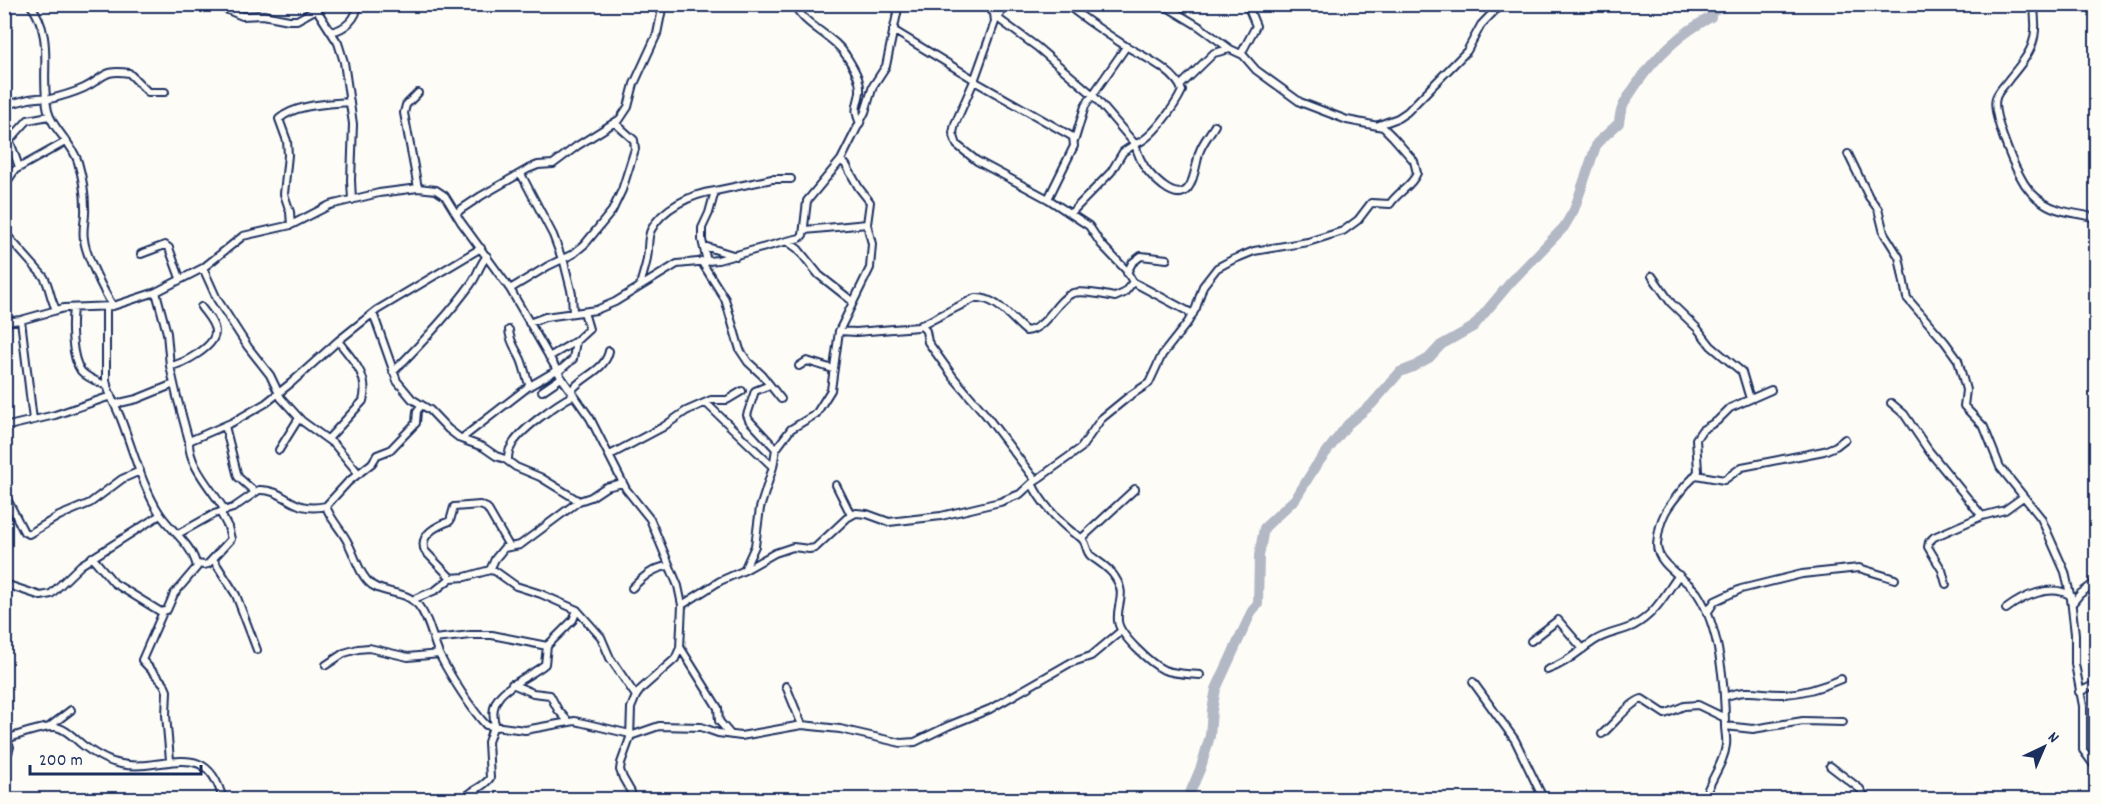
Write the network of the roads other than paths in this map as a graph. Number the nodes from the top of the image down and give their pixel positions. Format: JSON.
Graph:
{"nodes":[{"id":1,"x":30,"y":4,"type":"edge"},
{"id":2,"x":213,"y":4,"type":"edge"},
{"id":3,"x":358,"y":4,"type":"edge"},
{"id":4,"x":663,"y":4,"type":"edge"},
{"id":5,"x":794,"y":4,"type":"edge"},
{"id":6,"x":899,"y":4,"type":"edge"},
{"id":7,"x":984,"y":4,"type":"edge"},
{"id":8,"x":1005,"y":4,"type":"edge"},
{"id":9,"x":1066,"y":4,"type":"edge"},
{"id":10,"x":1162,"y":4,"type":"edge"},
{"id":11,"x":1246,"y":4,"type":"edge"},
{"id":12,"x":1501,"y":4,"type":"edge"},
{"id":13,"x":2033,"y":4,"type":"edge"},
{"id":14,"x":314,"y":7,"type":"edge"},
{"id":15,"x":996,"y":18,"type":"junction"},
{"id":16,"x":4,"y":28,"type":"edge"},
{"id":17,"x":893,"y":30,"type":"junction"},
{"id":18,"x":331,"y":32,"type":"junction"},
{"id":19,"x":4,"y":39,"type":"edge"},
{"id":20,"x":1126,"y":46,"type":"junction"},
{"id":21,"x":1230,"y":50,"type":"junction"},
{"id":22,"x":1243,"y":56,"type":"junction"},
{"id":23,"x":975,"y":80,"type":"junction"},
{"id":24,"x":1181,"y":85,"type":"junction"},
{"id":25,"x":165,"y":92,"type":"dead end"},
{"id":26,"x":418,"y":93,"type":"dead end"},
{"id":27,"x":1093,"y":95,"type":"junction"},
{"id":28,"x":46,"y":98,"type":"junction"},
{"id":29,"x":350,"y":102,"type":"junction"},
{"id":30,"x":6,"y":105,"type":"edge"},
{"id":31,"x":50,"y":116,"type":"junction"},
{"id":32,"x":615,"y":123,"type":"junction"},
{"id":33,"x":860,"y":123,"type":"junction"},
{"id":34,"x":1215,"y":125,"type":"dead end"},
{"id":35,"x":1379,"y":125,"type":"junction"},
{"id":36,"x":1075,"y":140,"type":"junction"},
{"id":37,"x":9,"y":141,"type":"junction"},
{"id":38,"x":68,"y":141,"type":"junction"},
{"id":39,"x":1135,"y":144,"type":"junction"},
{"id":40,"x":1848,"y":154,"type":"dead end"},
{"id":41,"x":841,"y":160,"type":"junction"},
{"id":42,"x":19,"y":167,"type":"junction"},
{"id":43,"x":520,"y":174,"type":"junction"},
{"id":44,"x":791,"y":179,"type":"dead end"},
{"id":45,"x":4,"y":186,"type":"edge"},
{"id":46,"x":418,"y":188,"type":"junction"},
{"id":47,"x":715,"y":191,"type":"junction"},
{"id":48,"x":1048,"y":199,"type":"junction"},
{"id":49,"x":352,"y":200,"type":"junction"},
{"id":50,"x":4,"y":201,"type":"edge"},
{"id":51,"x":1071,"y":213,"type":"junction"},
{"id":52,"x":457,"y":214,"type":"junction"},
{"id":53,"x":4,"y":218,"type":"edge"},
{"id":54,"x":2097,"y":218,"type":"edge"},
{"id":55,"x":867,"y":224,"type":"junction"},
{"id":56,"x":291,"y":225,"type":"junction"},
{"id":57,"x":805,"y":230,"type":"junction"},
{"id":58,"x":4,"y":232,"type":"edge"},
{"id":59,"x":800,"y":238,"type":"junction"},
{"id":60,"x":787,"y":241,"type":"junction"},
{"id":61,"x":704,"y":246,"type":"junction"},
{"id":62,"x":481,"y":248,"type":"junction"},
{"id":63,"x":798,"y":249,"type":"junction"},
{"id":64,"x":141,"y":254,"type":"dead end"},
{"id":65,"x":487,"y":256,"type":"junction"},
{"id":66,"x":736,"y":256,"type":"junction"},
{"id":67,"x":562,"y":258,"type":"junction"},
{"id":68,"x":1167,"y":259,"type":"dead end"},
{"id":69,"x":704,"y":262,"type":"junction"},
{"id":70,"x":203,"y":268,"type":"junction"},
{"id":71,"x":1127,"y":273,"type":"junction"},
{"id":72,"x":1652,"y":276,"type":"dead end"},
{"id":73,"x":180,"y":278,"type":"junction"},
{"id":74,"x":1133,"y":282,"type":"junction"},
{"id":75,"x":640,"y":285,"type":"junction"},
{"id":76,"x":510,"y":289,"type":"junction"},
{"id":77,"x":156,"y":292,"type":"junction"},
{"id":78,"x":852,"y":301,"type":"junction"},
{"id":79,"x":109,"y":307,"type":"junction"},
{"id":80,"x":201,"y":307,"type":"dead end"},
{"id":81,"x":73,"y":308,"type":"junction"},
{"id":82,"x":56,"y":309,"type":"junction"},
{"id":83,"x":584,"y":312,"type":"junction"},
{"id":84,"x":373,"y":313,"type":"junction"},
{"id":85,"x":573,"y":313,"type":"junction"},
{"id":86,"x":1194,"y":314,"type":"junction"},
{"id":87,"x":21,"y":320,"type":"junction"},
{"id":88,"x":4,"y":322,"type":"edge"},
{"id":89,"x":529,"y":323,"type":"junction"},
{"id":90,"x":921,"y":326,"type":"junction"},
{"id":91,"x":509,"y":330,"type":"dead end"},
{"id":92,"x":839,"y":331,"type":"junction"},
{"id":93,"x":338,"y":341,"type":"junction"},
{"id":94,"x":576,"y":341,"type":"junction"},
{"id":95,"x":609,"y":351,"type":"dead end"},
{"id":96,"x":549,"y":357,"type":"junction"},
{"id":97,"x":170,"y":366,"type":"junction"},
{"id":98,"x":799,"y":366,"type":"dead end"},
{"id":99,"x":833,"y":369,"type":"junction"},
{"id":100,"x":393,"y":372,"type":"junction"},
{"id":101,"x":559,"y":374,"type":"junction"},
{"id":102,"x":174,"y":384,"type":"junction"},
{"id":103,"x":107,"y":386,"type":"junction"},
{"id":104,"x":530,"y":386,"type":"junction"},
{"id":105,"x":770,"y":386,"type":"junction"},
{"id":106,"x":1771,"y":390,"type":"dead end"},
{"id":107,"x":542,"y":391,"type":"dead end"},
{"id":108,"x":742,"y":391,"type":"dead end"},
{"id":109,"x":278,"y":393,"type":"junction"},
{"id":110,"x":572,"y":393,"type":"junction"},
{"id":111,"x":111,"y":396,"type":"junction"},
{"id":112,"x":781,"y":399,"type":"dead end"},
{"id":113,"x":1750,"y":399,"type":"junction"},
{"id":114,"x":706,"y":403,"type":"junction"},
{"id":115,"x":1891,"y":403,"type":"dead end"},
{"id":116,"x":115,"y":404,"type":"junction"},
{"id":117,"x":421,"y":406,"type":"junction"},
{"id":118,"x":299,"y":418,"type":"junction"},
{"id":119,"x":33,"y":420,"type":"junction"},
{"id":120,"x":225,"y":426,"type":"junction"},
{"id":121,"x":4,"y":427,"type":"edge"},
{"id":122,"x":328,"y":439,"type":"junction"},
{"id":123,"x":461,"y":439,"type":"junction"},
{"id":124,"x":1845,"y":439,"type":"dead end"},
{"id":125,"x":189,"y":441,"type":"junction"},
{"id":126,"x":776,"y":449,"type":"junction"},
{"id":127,"x":279,"y":450,"type":"dead end"},
{"id":128,"x":610,"y":455,"type":"junction"},
{"id":129,"x":508,"y":461,"type":"junction"},
{"id":130,"x":773,"y":467,"type":"junction"},
{"id":131,"x":141,"y":471,"type":"junction"},
{"id":132,"x":358,"y":474,"type":"junction"},
{"id":133,"x":1696,"y":475,"type":"junction"},
{"id":134,"x":1034,"y":482,"type":"junction"},
{"id":135,"x":623,"y":483,"type":"junction"},
{"id":136,"x":836,"y":485,"type":"dead end"},
{"id":137,"x":1135,"y":489,"type":"dead end"},
{"id":138,"x":255,"y":492,"type":"junction"},
{"id":139,"x":4,"y":493,"type":"edge"},
{"id":140,"x":2023,"y":497,"type":"junction"},
{"id":141,"x":579,"y":501,"type":"junction"},
{"id":142,"x":326,"y":506,"type":"junction"},
{"id":143,"x":222,"y":512,"type":"junction"},
{"id":144,"x":160,"y":515,"type":"junction"},
{"id":145,"x":851,"y":515,"type":"junction"},
{"id":146,"x":1982,"y":516,"type":"junction"},
{"id":147,"x":178,"y":534,"type":"junction"},
{"id":148,"x":1082,"y":538,"type":"junction"},
{"id":149,"x":509,"y":546,"type":"junction"},
{"id":150,"x":92,"y":557,"type":"junction"},
{"id":151,"x":213,"y":559,"type":"junction"},
{"id":152,"x":197,"y":564,"type":"junction"},
{"id":153,"x":668,"y":566,"type":"junction"},
{"id":154,"x":490,"y":570,"type":"junction"},
{"id":155,"x":743,"y":571,"type":"junction"},
{"id":156,"x":1679,"y":575,"type":"junction"},
{"id":157,"x":451,"y":578,"type":"junction"},
{"id":158,"x":1895,"y":579,"type":"dead end"},
{"id":159,"x":2097,"y":582,"type":"edge"},
{"id":160,"x":1946,"y":584,"type":"dead end"},
{"id":161,"x":4,"y":587,"type":"edge"},
{"id":162,"x":633,"y":588,"type":"dead end"},
{"id":163,"x":412,"y":600,"type":"junction"},
{"id":164,"x":2071,"y":600,"type":"junction"},
{"id":165,"x":682,"y":605,"type":"junction"},
{"id":166,"x":2006,"y":609,"type":"dead end"},
{"id":167,"x":577,"y":610,"type":"junction"},
{"id":168,"x":163,"y":612,"type":"junction"},
{"id":169,"x":1707,"y":613,"type":"junction"},
{"id":170,"x":1121,"y":631,"type":"junction"},
{"id":171,"x":434,"y":639,"type":"junction"},
{"id":172,"x":1531,"y":641,"type":"dead end"},
{"id":173,"x":547,"y":646,"type":"junction"},
{"id":174,"x":680,"y":647,"type":"junction"},
{"id":175,"x":1583,"y":649,"type":"junction"},
{"id":176,"x":257,"y":650,"type":"dead end"},
{"id":177,"x":439,"y":654,"type":"junction"},
{"id":178,"x":326,"y":665,"type":"dead end"},
{"id":179,"x":1547,"y":670,"type":"dead end"},
{"id":180,"x":1200,"y":675,"type":"dead end"},
{"id":181,"x":1841,"y":679,"type":"dead end"},
{"id":182,"x":1473,"y":682,"type":"dead end"},
{"id":183,"x":512,"y":684,"type":"junction"},
{"id":184,"x":2097,"y":684,"type":"edge"},
{"id":185,"x":786,"y":686,"type":"dead end"},
{"id":186,"x":2079,"y":692,"type":"junction"},
{"id":187,"x":636,"y":696,"type":"junction"},
{"id":188,"x":1724,"y":697,"type":"junction"},
{"id":189,"x":71,"y":710,"type":"dead end"},
{"id":190,"x":1725,"y":718,"type":"junction"},
{"id":191,"x":568,"y":721,"type":"junction"},
{"id":192,"x":1843,"y":722,"type":"dead end"},
{"id":193,"x":802,"y":725,"type":"junction"},
{"id":194,"x":1725,"y":726,"type":"junction"},
{"id":195,"x":494,"y":727,"type":"junction"},
{"id":196,"x":48,"y":728,"type":"junction"},
{"id":197,"x":1602,"y":734,"type":"dead end"},
{"id":198,"x":630,"y":735,"type":"junction"},
{"id":199,"x":731,"y":735,"type":"junction"},
{"id":200,"x":5,"y":740,"type":"edge"},
{"id":201,"x":170,"y":760,"type":"junction"},
{"id":202,"x":4,"y":765,"type":"edge"},
{"id":203,"x":1830,"y":766,"type":"dead end"},
{"id":204,"x":2097,"y":768,"type":"edge"},
{"id":205,"x":224,"y":800,"type":"edge"},
{"id":206,"x":463,"y":800,"type":"edge"},
{"id":207,"x":633,"y":800,"type":"edge"},
{"id":208,"x":1544,"y":800,"type":"edge"},
{"id":209,"x":1704,"y":800,"type":"edge"},
{"id":210,"x":1867,"y":800,"type":"edge"}],
"edges":[{"from":1,"to":28,"type":"street"},
{"from":2,"to":14,"type":"street"},
{"from":3,"to":18,"type":"street"},
{"from":4,"to":32,"type":"street"},
{"from":5,"to":33,"type":"street"},
{"from":6,"to":17,"type":"street"},
{"from":7,"to":15,"type":"street"},
{"from":8,"to":15,"type":"street"},
{"from":9,"to":20,"type":"street"},
{"from":10,"to":21,"type":"street"},
{"from":11,"to":22,"type":"street"},
{"from":12,"to":35,"type":"street"},
{"from":13,"to":54,"type":"street"},
{"from":14,"to":18,"type":"street"},
{"from":15,"to":23,"type":"street"},
{"from":15,"to":27,"type":"street"},
{"from":16,"to":19,"type":"street"},
{"from":17,"to":23,"type":"street"},
{"from":17,"to":33,"type":"street"},
{"from":18,"to":29,"type":"street"},
{"from":20,"to":24,"type":"street"},
{"from":20,"to":27,"type":"street"},
{"from":21,"to":22,"type":"street"},
{"from":21,"to":24,"type":"street"},
{"from":22,"to":35,"type":"street"},
{"from":23,"to":36,"type":"street"},
{"from":23,"to":48,"type":"street"},
{"from":24,"to":39,"type":"street"},
{"from":25,"to":28,"type":"street"},
{"from":26,"to":46,"type":"street"},
{"from":27,"to":36,"type":"street"},
{"from":27,"to":39,"type":"street"},
{"from":28,"to":30,"type":"street"},
{"from":28,"to":31,"type":"street"},
{"from":29,"to":49,"type":"street"},
{"from":29,"to":56,"type":"street"},
{"from":30,"to":37,"type":"street"},
{"from":31,"to":37,"type":"street"},
{"from":31,"to":38,"type":"street"},
{"from":32,"to":43,"type":"street"},
{"from":32,"to":67,"type":"street"},
{"from":33,"to":41,"type":"street"},
{"from":34,"to":39,"type":"street"},
{"from":35,"to":86,"type":"street"},
{"from":36,"to":48,"type":"street"},
{"from":37,"to":42,"type":"street"},
{"from":38,"to":42,"type":"street"},
{"from":38,"to":79,"type":"street"},
{"from":39,"to":51,"type":"street"},
{"from":40,"to":140,"type":"street"},
{"from":41,"to":55,"type":"street"},
{"from":41,"to":57,"type":"street"},
{"from":42,"to":45,"type":"street"},
{"from":43,"to":52,"type":"street"},
{"from":43,"to":67,"type":"street"},
{"from":44,"to":47,"type":"street"},
{"from":46,"to":49,"type":"street"},
{"from":46,"to":52,"type":"street"},
{"from":47,"to":61,"type":"street"},
{"from":47,"to":75,"type":"street"},
{"from":48,"to":51,"type":"street"},
{"from":49,"to":56,"type":"street"},
{"from":50,"to":53,"type":"street"},
{"from":51,"to":71,"type":"street"},
{"from":52,"to":62,"type":"street"},
{"from":55,"to":57,"type":"street"},
{"from":55,"to":78,"type":"street"},
{"from":56,"to":70,"type":"street"},
{"from":57,"to":59,"type":"street"},
{"from":58,"to":82,"type":"street"},
{"from":59,"to":60,"type":"street"},
{"from":59,"to":63,"type":"street"},
{"from":60,"to":63,"type":"street"},
{"from":60,"to":66,"type":"street"},
{"from":61,"to":66,"type":"street"},
{"from":61,"to":69,"type":"street"},
{"from":62,"to":65,"type":"street"},
{"from":62,"to":84,"type":"street"},
{"from":63,"to":78,"type":"street"},
{"from":64,"to":73,"type":"street"},
{"from":65,"to":76,"type":"street"},
{"from":65,"to":100,"type":"street"},
{"from":66,"to":69,"type":"street"},
{"from":67,"to":76,"type":"street"},
{"from":67,"to":85,"type":"street"},
{"from":68,"to":71,"type":"street"},
{"from":69,"to":75,"type":"street"},
{"from":69,"to":105,"type":"street"},
{"from":70,"to":73,"type":"street"},
{"from":70,"to":109,"type":"street"},
{"from":71,"to":74,"type":"street"},
{"from":72,"to":113,"type":"street"},
{"from":73,"to":77,"type":"street"},
{"from":74,"to":86,"type":"street"},
{"from":74,"to":90,"type":"street"},
{"from":75,"to":83,"type":"street"},
{"from":76,"to":89,"type":"street"},
{"from":77,"to":79,"type":"street"},
{"from":77,"to":97,"type":"street"},
{"from":78,"to":92,"type":"street"},
{"from":79,"to":81,"type":"street"},
{"from":79,"to":103,"type":"street"},
{"from":80,"to":97,"type":"street"},
{"from":81,"to":82,"type":"street"},
{"from":81,"to":103,"type":"street"},
{"from":82,"to":87,"type":"street"},
{"from":83,"to":85,"type":"street"},
{"from":83,"to":94,"type":"street"},
{"from":84,"to":93,"type":"street"},
{"from":84,"to":100,"type":"street"},
{"from":85,"to":89,"type":"street"},
{"from":86,"to":134,"type":"street"},
{"from":87,"to":88,"type":"street"},
{"from":87,"to":119,"type":"street"},
{"from":89,"to":96,"type":"street"},
{"from":90,"to":92,"type":"street"},
{"from":90,"to":134,"type":"street"},
{"from":91,"to":104,"type":"street"},
{"from":92,"to":99,"type":"street"},
{"from":93,"to":109,"type":"street"},
{"from":93,"to":122,"type":"street"},
{"from":94,"to":96,"type":"street"},
{"from":94,"to":101,"type":"street"},
{"from":95,"to":110,"type":"street"},
{"from":96,"to":101,"type":"street"},
{"from":97,"to":102,"type":"street"},
{"from":98,"to":99,"type":"street"},
{"from":99,"to":126,"type":"street"},
{"from":100,"to":117,"type":"street"},
{"from":101,"to":104,"type":"street"},
{"from":101,"to":107,"type":"street"},
{"from":101,"to":110,"type":"street"},
{"from":102,"to":116,"type":"street"},
{"from":102,"to":125,"type":"street"},
{"from":103,"to":111,"type":"street"},
{"from":104,"to":123,"type":"street"},
{"from":105,"to":112,"type":"street"},
{"from":105,"to":126,"type":"street"},
{"from":106,"to":113,"type":"street"},
{"from":108,"to":114,"type":"street"},
{"from":109,"to":118,"type":"street"},
{"from":109,"to":120,"type":"street"},
{"from":110,"to":128,"type":"street"},
{"from":110,"to":129,"type":"street"},
{"from":111,"to":116,"type":"street"},
{"from":111,"to":119,"type":"street"},
{"from":113,"to":133,"type":"street"},
{"from":114,"to":128,"type":"street"},
{"from":114,"to":130,"type":"street"},
{"from":115,"to":146,"type":"street"},
{"from":116,"to":131,"type":"street"},
{"from":117,"to":123,"type":"street"},
{"from":117,"to":132,"type":"street"},
{"from":118,"to":122,"type":"street"},
{"from":118,"to":127,"type":"street"},
{"from":119,"to":121,"type":"street"},
{"from":120,"to":125,"type":"street"},
{"from":120,"to":138,"type":"street"},
{"from":122,"to":132,"type":"street"},
{"from":123,"to":129,"type":"street"},
{"from":124,"to":133,"type":"street"},
{"from":125,"to":143,"type":"street"},
{"from":126,"to":130,"type":"street"},
{"from":128,"to":135,"type":"street"},
{"from":129,"to":141,"type":"street"},
{"from":130,"to":155,"type":"street"},
{"from":131,"to":139,"type":"street"},
{"from":131,"to":144,"type":"street"},
{"from":132,"to":142,"type":"street"},
{"from":133,"to":156,"type":"street"},
{"from":134,"to":145,"type":"street"},
{"from":134,"to":148,"type":"street"},
{"from":135,"to":141,"type":"street"},
{"from":135,"to":153,"type":"street"},
{"from":136,"to":145,"type":"street"},
{"from":137,"to":148,"type":"street"},
{"from":138,"to":142,"type":"street"},
{"from":138,"to":143,"type":"street"},
{"from":140,"to":146,"type":"street"},
{"from":140,"to":164,"type":"street"},
{"from":141,"to":149,"type":"street"},
{"from":142,"to":163,"type":"street"},
{"from":143,"to":147,"type":"street"},
{"from":143,"to":151,"type":"street"},
{"from":144,"to":147,"type":"street"},
{"from":144,"to":150,"type":"street"},
{"from":145,"to":155,"type":"street"},
{"from":146,"to":160,"type":"street"},
{"from":147,"to":152,"type":"street"},
{"from":148,"to":170,"type":"street"},
{"from":149,"to":154,"type":"street"},
{"from":149,"to":157,"type":"street"},
{"from":150,"to":161,"type":"street"},
{"from":150,"to":168,"type":"street"},
{"from":151,"to":152,"type":"street"},
{"from":151,"to":176,"type":"street"},
{"from":152,"to":168,"type":"street"},
{"from":153,"to":162,"type":"street"},
{"from":153,"to":165,"type":"street"},
{"from":154,"to":157,"type":"street"},
{"from":154,"to":167,"type":"street"},
{"from":155,"to":165,"type":"street"},
{"from":156,"to":169,"type":"street"},
{"from":156,"to":175,"type":"street"},
{"from":157,"to":163,"type":"street"},
{"from":158,"to":169,"type":"street"},
{"from":159,"to":164,"type":"street"},
{"from":163,"to":171,"type":"street"},
{"from":164,"to":166,"type":"street"},
{"from":164,"to":186,"type":"street"},
{"from":165,"to":174,"type":"street"},
{"from":167,"to":173,"type":"street"},
{"from":167,"to":187,"type":"street"},
{"from":168,"to":201,"type":"street"},
{"from":169,"to":188,"type":"street"},
{"from":170,"to":180,"type":"street"},
{"from":170,"to":193,"type":"street"},
{"from":171,"to":173,"type":"street"},
{"from":171,"to":177,"type":"street"},
{"from":172,"to":175,"type":"street"},
{"from":173,"to":183,"type":"street"},
{"from":174,"to":187,"type":"street"},
{"from":174,"to":199,"type":"street"},
{"from":175,"to":179,"type":"street"},
{"from":177,"to":178,"type":"street"},
{"from":177,"to":195,"type":"street"},
{"from":181,"to":188,"type":"street"},
{"from":182,"to":208,"type":"street"},
{"from":183,"to":191,"type":"street"},
{"from":183,"to":195,"type":"street"},
{"from":184,"to":186,"type":"street"},
{"from":185,"to":193,"type":"street"},
{"from":186,"to":204,"type":"street"},
{"from":187,"to":198,"type":"street"},
{"from":188,"to":190,"type":"street"},
{"from":189,"to":196,"type":"street"},
{"from":190,"to":194,"type":"street"},
{"from":190,"to":197,"type":"street"},
{"from":191,"to":195,"type":"street"},
{"from":191,"to":198,"type":"street"},
{"from":192,"to":194,"type":"street"},
{"from":193,"to":199,"type":"street"},
{"from":194,"to":209,"type":"street"},
{"from":195,"to":206,"type":"street"},
{"from":196,"to":200,"type":"street"},
{"from":196,"to":201,"type":"street"},
{"from":198,"to":199,"type":"street"},
{"from":198,"to":207,"type":"street"},
{"from":200,"to":202,"type":"street"},
{"from":201,"to":205,"type":"street"},
{"from":203,"to":210,"type":"street"}]}
